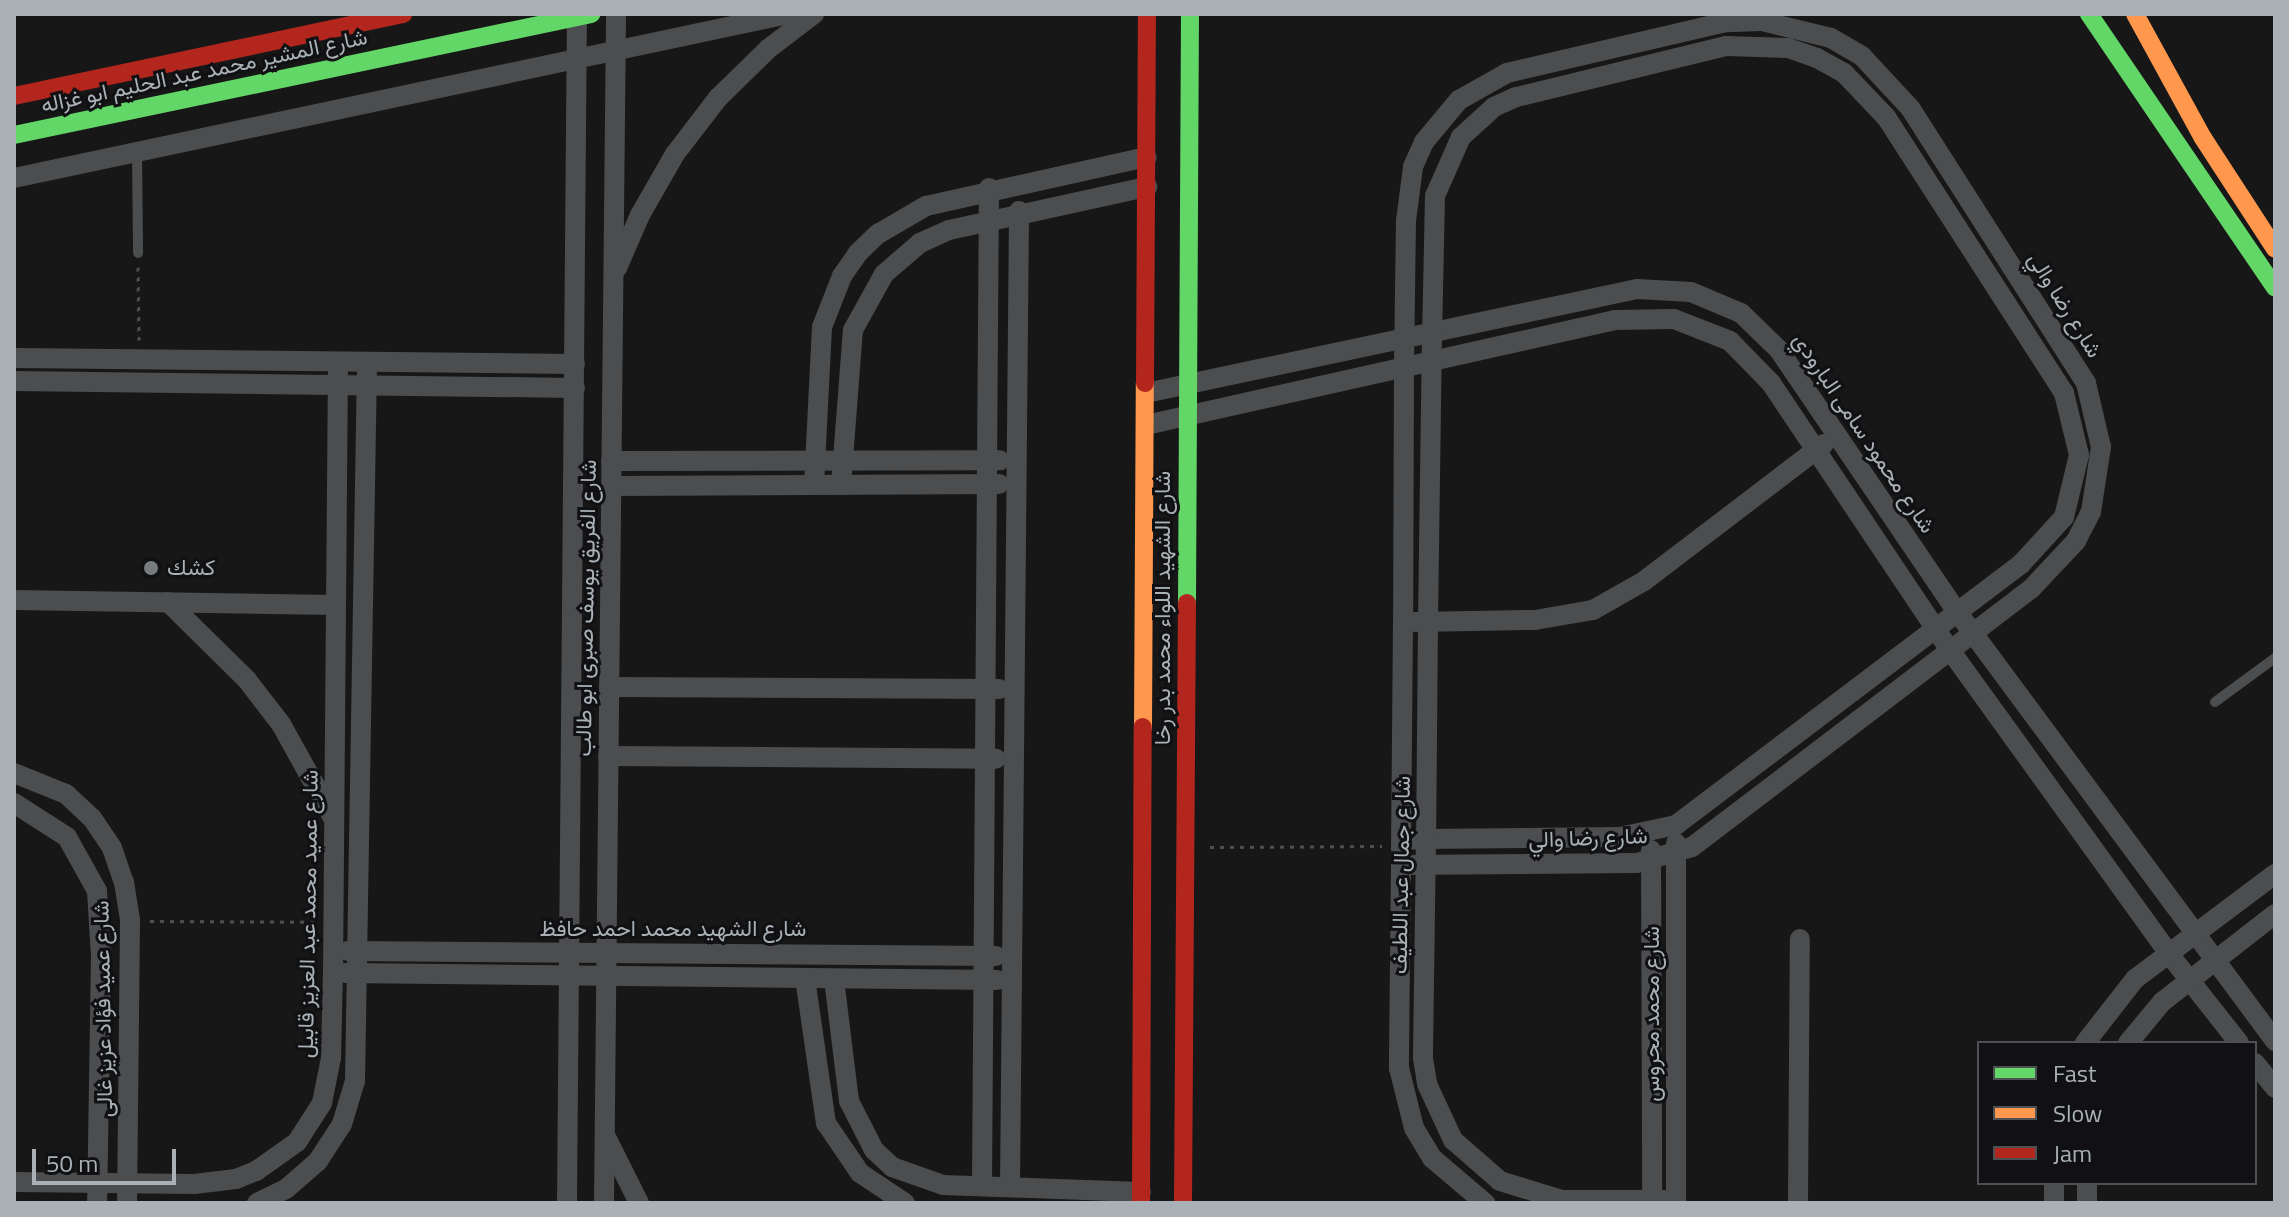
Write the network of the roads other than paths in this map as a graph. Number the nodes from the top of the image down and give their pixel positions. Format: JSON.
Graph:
{"nodes":[{"id":1,"x":403,"y":14,"type":"edge"},
{"id":2,"x":616,"y":14,"type":"edge"},
{"id":3,"x":788,"y":14,"type":"edge"},
{"id":4,"x":814,"y":14,"type":"edge"},
{"id":5,"x":1147,"y":14,"type":"edge"},
{"id":6,"x":1190,"y":14,"type":"edge"},
{"id":7,"x":2089,"y":14,"type":"edge"},
{"id":8,"x":2135,"y":14,"type":"edge"},
{"id":9,"x":584,"y":16,"type":"edge"},
{"id":10,"x":615,"y":50,"type":"junction"},
{"id":11,"x":1581,"y":56,"type":"junction"},
{"id":12,"x":577,"y":58,"type":"junction"},
{"id":13,"x":151,"y":67,"type":"junction"},
{"id":14,"x":1589,"y":79,"type":"junction"},
{"id":15,"x":88,"y":80,"type":"junction"},
{"id":16,"x":14,"y":96,"type":"edge"},
{"id":17,"x":159,"y":105,"type":"junction"},
{"id":18,"x":98,"y":118,"type":"junction"},
{"id":19,"x":14,"y":135,"type":"edge"},
{"id":20,"x":137,"y":152,"type":"junction"},
{"id":21,"x":1147,"y":157,"type":"junction"},
{"id":22,"x":14,"y":178,"type":"edge"},
{"id":23,"x":1147,"y":187,"type":"junction"},
{"id":24,"x":989,"y":188,"type":"junction"},
{"id":25,"x":1968,"y":197,"type":"junction"},
{"id":26,"x":1019,"y":211,"type":"junction"},
{"id":27,"x":1946,"y":211,"type":"junction"},
{"id":28,"x":990,"y":217,"type":"junction"},
{"id":29,"x":2273,"y":246,"type":"edge"},
{"id":30,"x":138,"y":253,"type":"road end"},
{"id":31,"x":2253,"y":255,"type":"junction"},
{"id":32,"x":613,"y":280,"type":"junction"},
{"id":33,"x":2275,"y":288,"type":"edge"},
{"id":34,"x":1432,"y":334,"type":"junction"},
{"id":35,"x":1404,"y":340,"type":"junction"},
{"id":36,"x":14,"y":358,"type":"edge"},
{"id":37,"x":338,"y":362,"type":"junction"},
{"id":38,"x":367,"y":362,"type":"junction"},
{"id":39,"x":1432,"y":363,"type":"junction"},
{"id":40,"x":575,"y":364,"type":"junction"},
{"id":41,"x":1404,"y":369,"type":"junction"},
{"id":42,"x":14,"y":381,"type":"edge"},
{"id":43,"x":1189,"y":384,"type":"junction"},
{"id":44,"x":338,"y":385,"type":"junction"},
{"id":45,"x":367,"y":386,"type":"junction"},
{"id":46,"x":575,"y":388,"type":"junction"},
{"id":47,"x":1146,"y":393,"type":"junction"},
{"id":48,"x":1189,"y":415,"type":"junction"},
{"id":49,"x":1146,"y":425,"type":"junction"},
{"id":50,"x":1837,"y":435,"type":"junction"},
{"id":51,"x":1815,"y":451,"type":"junction"},
{"id":52,"x":814,"y":460,"type":"junction"},
{"id":53,"x":842,"y":460,"type":"junction"},
{"id":54,"x":988,"y":460,"type":"junction"},
{"id":55,"x":1016,"y":460,"type":"junction"},
{"id":56,"x":611,"y":461,"type":"junction"},
{"id":57,"x":988,"y":484,"type":"junction"},
{"id":58,"x":1016,"y":484,"type":"junction"},
{"id":59,"x":814,"y":485,"type":"junction"},
{"id":60,"x":841,"y":485,"type":"junction"},
{"id":61,"x":611,"y":486,"type":"junction"},
{"id":62,"x":14,"y":600,"type":"edge"},
{"id":63,"x":168,"y":602,"type":"junction"},
{"id":64,"x":336,"y":605,"type":"junction"},
{"id":65,"x":1958,"y":613,"type":"junction"},
{"id":66,"x":1428,"y":621,"type":"junction"},
{"id":67,"x":1403,"y":622,"type":"junction"},
{"id":68,"x":1936,"y":630,"type":"junction"},
{"id":69,"x":1973,"y":633,"type":"junction"},
{"id":70,"x":1950,"y":650,"type":"junction"},
{"id":71,"x":2275,"y":658,"type":"edge"},
{"id":72,"x":336,"y":661,"type":"junction"},
{"id":73,"x":363,"y":661,"type":"junction"},
{"id":74,"x":609,"y":687,"type":"junction"},
{"id":75,"x":986,"y":689,"type":"junction"},
{"id":76,"x":1015,"y":689,"type":"junction"},
{"id":77,"x":2215,"y":702,"type":"dead end"},
{"id":78,"x":2061,"y":754,"type":"junction"},
{"id":79,"x":608,"y":756,"type":"junction"},
{"id":80,"x":986,"y":759,"type":"junction"},
{"id":81,"x":1014,"y":759,"type":"junction"},
{"id":82,"x":14,"y":773,"type":"edge"},
{"id":83,"x":2037,"y":773,"type":"junction"},
{"id":84,"x":14,"y":803,"type":"edge"},
{"id":85,"x":334,"y":822,"type":"junction"},
{"id":86,"x":1676,"y":825,"type":"junction"},
{"id":87,"x":1651,"y":834,"type":"junction"},
{"id":88,"x":1426,"y":839,"type":"junction"},
{"id":89,"x":1401,"y":850,"type":"junction"},
{"id":90,"x":1676,"y":854,"type":"junction"},
{"id":91,"x":1651,"y":861,"type":"junction"},
{"id":92,"x":1425,"y":865,"type":"junction"},
{"id":93,"x":2275,"y":874,"type":"edge"},
{"id":94,"x":2275,"y":914,"type":"edge"},
{"id":95,"x":2194,"y":935,"type":"junction"},
{"id":96,"x":1800,"y":939,"type":"dead end"},
{"id":97,"x":333,"y":951,"type":"junction"},
{"id":98,"x":359,"y":951,"type":"junction"},
{"id":99,"x":570,"y":952,"type":"junction"},
{"id":100,"x":606,"y":952,"type":"junction"},
{"id":101,"x":2169,"y":954,"type":"junction"},
{"id":102,"x":984,"y":956,"type":"junction"},
{"id":103,"x":1012,"y":956,"type":"junction"},
{"id":104,"x":2214,"y":961,"type":"junction"},
{"id":105,"x":333,"y":973,"type":"junction"},
{"id":106,"x":359,"y":973,"type":"junction"},
{"id":107,"x":570,"y":976,"type":"junction"},
{"id":108,"x":606,"y":976,"type":"junction"},
{"id":109,"x":805,"y":978,"type":"junction"},
{"id":110,"x":834,"y":979,"type":"junction"},
{"id":111,"x":984,"y":980,"type":"junction"},
{"id":112,"x":1012,"y":980,"type":"junction"},
{"id":113,"x":2189,"y":980,"type":"junction"},
{"id":114,"x":2086,"y":1041,"type":"edge"},
{"id":115,"x":2130,"y":1041,"type":"edge"},
{"id":116,"x":2237,"y":1041,"type":"edge"},
{"id":117,"x":2275,"y":1041,"type":"edge"},
{"id":118,"x":2257,"y":1066,"type":"edge"},
{"id":119,"x":2275,"y":1088,"type":"edge"},
{"id":120,"x":604,"y":1134,"type":"junction"},
{"id":121,"x":14,"y":1182,"type":"edge"},
{"id":122,"x":982,"y":1186,"type":"junction"},
{"id":123,"x":1010,"y":1187,"type":"junction"},
{"id":124,"x":98,"y":1193,"type":"edge"},
{"id":125,"x":127,"y":1193,"type":"edge"},
{"id":126,"x":1141,"y":1197,"type":"edge"},
{"id":127,"x":1652,"y":1201,"type":"edge"},
{"id":128,"x":1676,"y":1201,"type":"edge"},
{"id":129,"x":1184,"y":1202,"type":"edge"},
{"id":130,"x":257,"y":1203,"type":"edge"},
{"id":131,"x":567,"y":1203,"type":"edge"},
{"id":132,"x":604,"y":1203,"type":"edge"},
{"id":133,"x":639,"y":1203,"type":"edge"},
{"id":134,"x":905,"y":1203,"type":"edge"},
{"id":135,"x":1485,"y":1203,"type":"edge"},
{"id":136,"x":1798,"y":1203,"type":"edge"}],
"edges":[{"from":1,"to":13,"type":"street","name":"شارع المشير محمد عبد الحليم ابو غزاله"},
{"from":2,"to":10,"type":"street","name":"شارع الفريق يوسف صبرى ابو طالب"},
{"from":3,"to":10,"type":"street"},
{"from":4,"to":32,"type":"street"},
{"from":5,"to":21,"type":"street","name":"شارع الشهيد اللواء محمد بدر رخا"},
{"from":6,"to":43,"type":"street","name":"شارع الشهيد اللواء محمد بدر رخا"},
{"from":7,"to":31,"type":"street"},
{"from":8,"to":29,"type":"street"},
{"from":9,"to":12,"type":"street","name":"شارع الفريق يوسف صبرى ابو طالب"},
{"from":9,"to":17,"type":"street","name":"شارع المشير محمد عبد الحليم ابو غزاله"},
{"from":10,"to":12,"type":"street"},
{"from":10,"to":32,"type":"street","name":"شارع الفريق يوسف صبرى ابو طالب"},
{"from":11,"to":14,"type":"street"},
{"from":11,"to":25,"type":"street","name":"شارع رضا والي"},
{"from":11,"to":35,"type":"street","name":"شارع رضا والي"},
{"from":12,"to":20,"type":"street"},
{"from":12,"to":40,"type":"street","name":"شارع الفريق يوسف صبرى ابو طالب"},
{"from":13,"to":15,"type":"street","name":"شارع المشير محمد عبد الحليم ابو غزاله"},
{"from":13,"to":17,"type":"street"},
{"from":14,"to":27,"type":"street","name":"شارع رضا والي"},
{"from":14,"to":34,"type":"street","name":"شارع رضا والي"},
{"from":15,"to":16,"type":"street","name":"شارع المشير محمد عبد الحليم ابو غزاله"},
{"from":15,"to":18,"type":"street"},
{"from":17,"to":18,"type":"street","name":"شارع المشير محمد عبد الحليم ابو غزاله"},
{"from":18,"to":19,"type":"street","name":"شارع المشير محمد عبد الحليم ابو غزاله"},
{"from":20,"to":22,"type":"street"},
{"from":20,"to":30,"type":"lane"},
{"from":21,"to":23,"type":"street","name":"شارع الشهيد اللواء محمد بدر رخا"},
{"from":21,"to":24,"type":"street"},
{"from":23,"to":26,"type":"street"},
{"from":23,"to":47,"type":"street","name":"شارع الشهيد اللواء محمد بدر رخا"},
{"from":24,"to":28,"type":"street"},
{"from":24,"to":52,"type":"street"},
{"from":25,"to":27,"type":"street"},
{"from":25,"to":69,"type":"street","name":"شارع رضا والي"},
{"from":26,"to":28,"type":"street"},
{"from":26,"to":55,"type":"street"},
{"from":27,"to":65,"type":"street","name":"شارع رضا والي"},
{"from":28,"to":53,"type":"street"},
{"from":28,"to":54,"type":"street"},
{"from":29,"to":31,"type":"street"},
{"from":31,"to":33,"type":"street"},
{"from":32,"to":56,"type":"street","name":"شارع الفريق يوسف صبرى ابو طالب"},
{"from":34,"to":35,"type":"street","name":"شارع محمود سامى البارودي"},
{"from":34,"to":39,"type":"street","name":"شارع رضا والي"},
{"from":34,"to":50,"type":"street","name":"شارع محمود سامى البارودي"},
{"from":35,"to":41,"type":"street","name":"شارع رضا والي"},
{"from":35,"to":43,"type":"street","name":"شارع محمود سامى البارودي"},
{"from":36,"to":37,"type":"street"},
{"from":37,"to":38,"type":"street"},
{"from":37,"to":44,"type":"street","name":"شارع عميد محمد عبد العزيز قابيل"},
{"from":38,"to":40,"type":"street"},
{"from":38,"to":45,"type":"street"},
{"from":39,"to":41,"type":"street"},
{"from":39,"to":51,"type":"street"},
{"from":39,"to":66,"type":"street","name":"شارع جمال عبد اللطيف"},
{"from":40,"to":46,"type":"street","name":"شارع الفريق يوسف صبرى ابو طالب"},
{"from":41,"to":48,"type":"street"},
{"from":41,"to":67,"type":"street","name":"شارع جمال عبد اللطيف"},
{"from":42,"to":44,"type":"street"},
{"from":43,"to":47,"type":"street","name":"شارع محمود سامى البارودي"},
{"from":43,"to":48,"type":"street","name":"شارع الشهيد اللواء محمد بدر رخا"},
{"from":44,"to":45,"type":"street"},
{"from":44,"to":64,"type":"street","name":"شارع عميد محمد عبد العزيز قابيل"},
{"from":45,"to":46,"type":"street"},
{"from":45,"to":73,"type":"street"},
{"from":46,"to":99,"type":"street","name":"شارع الفريق يوسف صبرى ابو طالب"},
{"from":47,"to":49,"type":"street","name":"شارع الشهيد اللواء محمد بدر رخا"},
{"from":48,"to":49,"type":"street"},
{"from":48,"to":129,"type":"street","name":"شارع الشهيد اللواء محمد بدر رخا"},
{"from":49,"to":126,"type":"street","name":"شارع الشهيد اللواء محمد بدر رخا"},
{"from":50,"to":51,"type":"street"},
{"from":50,"to":65,"type":"street","name":"شارع محمود سامى البارودي"},
{"from":51,"to":66,"type":"street"},
{"from":51,"to":68,"type":"street"},
{"from":52,"to":53,"type":"street"},
{"from":52,"to":56,"type":"street"},
{"from":52,"to":59,"type":"street"},
{"from":53,"to":54,"type":"street"},
{"from":53,"to":60,"type":"street"},
{"from":54,"to":55,"type":"street"},
{"from":54,"to":57,"type":"street"},
{"from":55,"to":58,"type":"street"},
{"from":56,"to":61,"type":"street","name":"شارع الفريق يوسف صبرى ابو طالب"},
{"from":57,"to":58,"type":"street"},
{"from":57,"to":60,"type":"street"},
{"from":57,"to":75,"type":"street"},
{"from":58,"to":76,"type":"street"},
{"from":59,"to":60,"type":"street"},
{"from":59,"to":61,"type":"street"},
{"from":61,"to":74,"type":"street","name":"شارع الفريق يوسف صبرى ابو طالب"},
{"from":62,"to":63,"type":"street"},
{"from":63,"to":64,"type":"street"},
{"from":63,"to":85,"type":"street"},
{"from":64,"to":72,"type":"street","name":"شارع عميد محمد عبد العزيز قابيل"},
{"from":65,"to":68,"type":"street","name":"شارع رضا والي"},
{"from":65,"to":69,"type":"street","name":"شارع محمود سامى البارودي"},
{"from":66,"to":67,"type":"street"},
{"from":66,"to":88,"type":"street","name":"شارع جمال عبد اللطيف"},
{"from":67,"to":89,"type":"street","name":"شارع جمال عبد اللطيف"},
{"from":68,"to":70,"type":"street"},
{"from":68,"to":86,"type":"street","name":"شارع رضا والي"},
{"from":69,"to":70,"type":"street","name":"شارع رضا والي"},
{"from":69,"to":78,"type":"street","name":"شارع محمود سامى البارودي"},
{"from":70,"to":83,"type":"street"},
{"from":70,"to":90,"type":"street","name":"شارع رضا والي"},
{"from":71,"to":77,"type":"lane"},
{"from":72,"to":73,"type":"street"},
{"from":72,"to":85,"type":"street","name":"شارع عميد محمد عبد العزيز قابيل"},
{"from":73,"to":98,"type":"street"},
{"from":74,"to":75,"type":"street"},
{"from":74,"to":79,"type":"street","name":"شارع الفريق يوسف صبرى ابو طالب"},
{"from":75,"to":76,"type":"street"},
{"from":75,"to":80,"type":"street"},
{"from":76,"to":81,"type":"street"},
{"from":78,"to":83,"type":"street"},
{"from":78,"to":95,"type":"street","name":"شارع محمود سامى البارودي"},
{"from":79,"to":80,"type":"street"},
{"from":79,"to":100,"type":"street","name":"شارع الفريق يوسف صبرى ابو طالب"},
{"from":80,"to":81,"type":"street"},
{"from":80,"to":102,"type":"street"},
{"from":81,"to":103,"type":"street"},
{"from":82,"to":125,"type":"street","name":"شارع عميد فؤاد عزيز غالى"},
{"from":83,"to":101,"type":"street"},
{"from":84,"to":124,"type":"street","name":"شارع عميد فؤاد عزيز غالى"},
{"from":85,"to":97,"type":"street","name":"شارع عميد محمد عبد العزيز قابيل"},
{"from":86,"to":87,"type":"street","name":"شارع رضا والي"},
{"from":86,"to":90,"type":"street","name":"شارع محمد محروس"},
{"from":87,"to":88,"type":"street","name":"شارع رضا والي"},
{"from":87,"to":91,"type":"street","name":"شارع محمد محروس"},
{"from":88,"to":89,"type":"street","name":"شارع رضا والي"},
{"from":88,"to":92,"type":"street","name":"شارع جمال عبد اللطيف"},
{"from":89,"to":92,"type":"street","name":"شارع رضا والي"},
{"from":89,"to":135,"type":"street","name":"شارع جمال عبد اللطيف"},
{"from":90,"to":91,"type":"street","name":"شارع رضا والي"},
{"from":90,"to":128,"type":"street","name":"شارع محمد محروس"},
{"from":91,"to":92,"type":"street","name":"شارع رضا والي"},
{"from":91,"to":127,"type":"street","name":"شارع محمد محروس"},
{"from":92,"to":127,"type":"street","name":"شارع جمال عبد اللطيف"},
{"from":93,"to":95,"type":"street"},
{"from":94,"to":104,"type":"street"},
{"from":95,"to":101,"type":"street"},
{"from":95,"to":104,"type":"street","name":"شارع محمود سامى البارودي"},
{"from":96,"to":136,"type":"street"},
{"from":97,"to":98,"type":"street","name":"شارع الشهيد محمد احمد حافظ"},
{"from":97,"to":105,"type":"street","name":"شارع عميد محمد عبد العزيز قابيل"},
{"from":98,"to":99,"type":"street","name":"شارع الشهيد محمد احمد حافظ"},
{"from":98,"to":106,"type":"street"},
{"from":99,"to":100,"type":"street","name":"شارع الشهيد محمد احمد حافظ"},
{"from":99,"to":107,"type":"street","name":"شارع الفريق يوسف صبرى ابو طالب"},
{"from":100,"to":102,"type":"street","name":"شارع الشهيد محمد احمد حافظ"},
{"from":100,"to":108,"type":"street","name":"شارع الفريق يوسف صبرى ابو طالب"},
{"from":101,"to":113,"type":"street"},
{"from":101,"to":114,"type":"street"},
{"from":102,"to":103,"type":"street","name":"شارع الشهيد محمد احمد حافظ"},
{"from":102,"to":111,"type":"street"},
{"from":103,"to":112,"type":"street"},
{"from":104,"to":113,"type":"street"},
{"from":104,"to":117,"type":"street","name":"شارع محمود سامى البارودي"},
{"from":105,"to":106,"type":"street"},
{"from":105,"to":125,"type":"street","name":"شارع عميد محمد عبد العزيز قابيل"},
{"from":106,"to":107,"type":"street"},
{"from":106,"to":130,"type":"street"},
{"from":107,"to":108,"type":"street"},
{"from":107,"to":131,"type":"street","name":"شارع الفريق يوسف صبرى ابو طالب"},
{"from":108,"to":109,"type":"street"},
{"from":108,"to":120,"type":"street","name":"شارع الفريق يوسف صبرى ابو طالب"},
{"from":109,"to":110,"type":"street"},
{"from":109,"to":134,"type":"street"},
{"from":110,"to":111,"type":"street"},
{"from":110,"to":122,"type":"street"},
{"from":111,"to":112,"type":"street"},
{"from":111,"to":122,"type":"street"},
{"from":112,"to":123,"type":"street"},
{"from":113,"to":115,"type":"street"},
{"from":113,"to":116,"type":"street"},
{"from":118,"to":119,"type":"street"},
{"from":120,"to":132,"type":"street","name":"شارع الفريق يوسف صبرى ابو طالب"},
{"from":120,"to":133,"type":"street"},
{"from":121,"to":124,"type":"street","name":"شارع عميد محمد عبد العزيز قابيل"},
{"from":122,"to":123,"type":"street"},
{"from":123,"to":126,"type":"street"},
{"from":124,"to":125,"type":"street","name":"شارع عميد محمد عبد العزيز قابيل"},
{"from":127,"to":128,"type":"street","name":"شارع جمال عبد اللطيف"}]}
